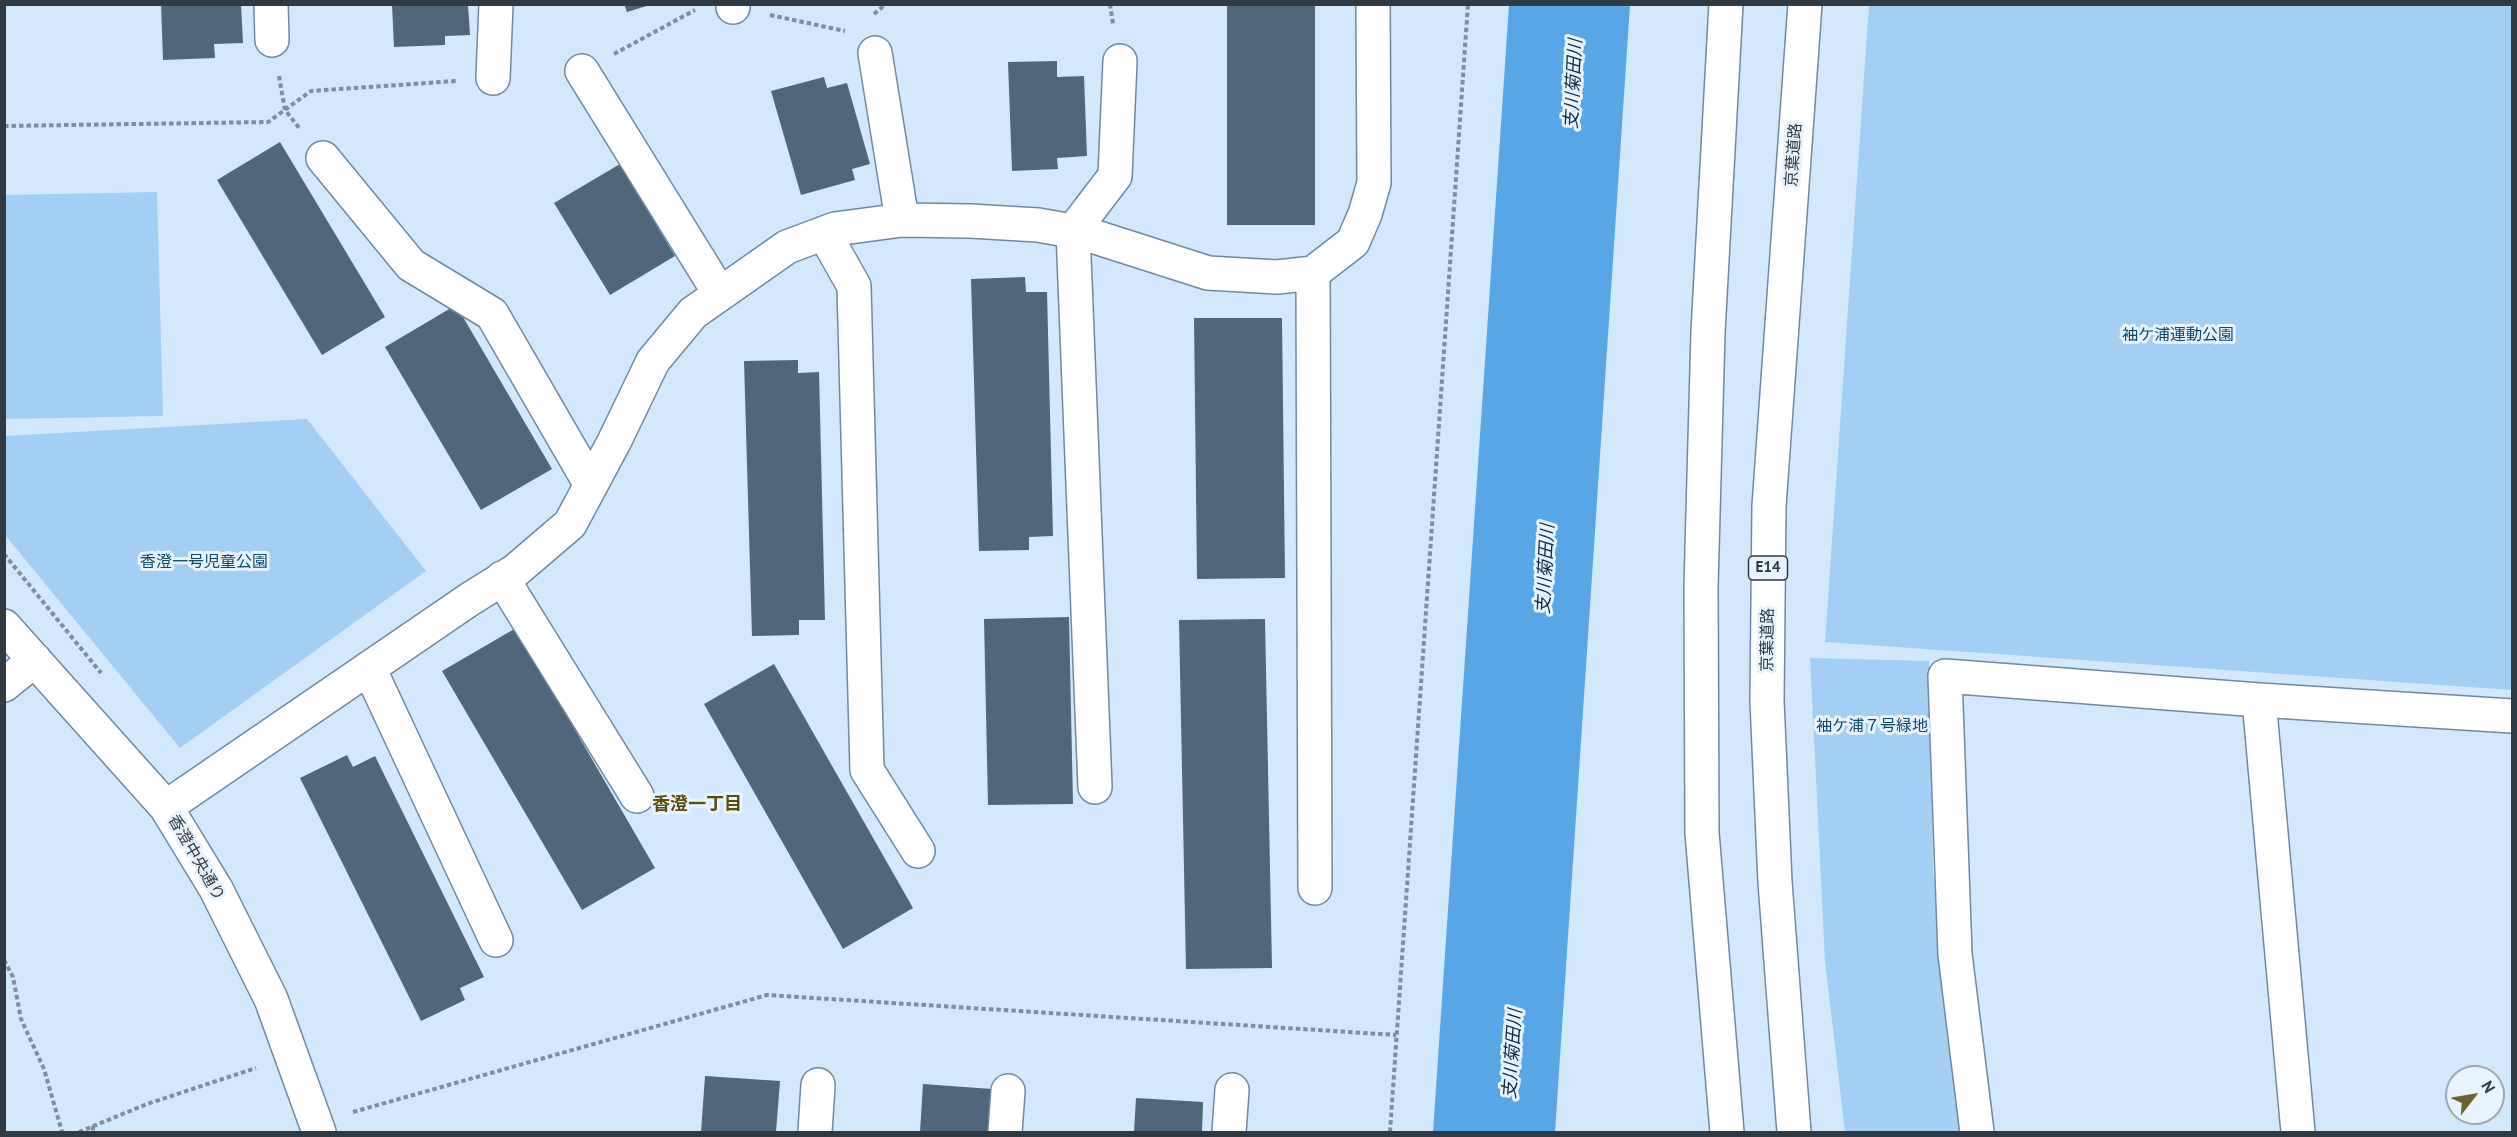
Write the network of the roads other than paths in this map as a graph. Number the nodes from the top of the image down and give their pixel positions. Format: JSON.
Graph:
{"nodes":[{"id":1,"x":271,"y":4,"type":"edge"},
{"id":2,"x":496,"y":4,"type":"edge"},
{"id":3,"x":1373,"y":4,"type":"edge"},
{"id":4,"x":1726,"y":4,"type":"edge"},
{"id":5,"x":1805,"y":4,"type":"edge"},
{"id":6,"x":272,"y":40,"type":"road end"},
{"id":7,"x":863,"y":42,"type":"road end"},
{"id":8,"x":1120,"y":61,"type":"dead end"},
{"id":9,"x":582,"y":71,"type":"road end"},
{"id":10,"x":494,"y":78,"type":"road end"},
{"id":11,"x":323,"y":158,"type":"road end"},
{"id":12,"x":902,"y":220,"type":"junction"},
{"id":13,"x":1073,"y":231,"type":"junction"},
{"id":14,"x":824,"y":233,"type":"junction"},
{"id":15,"x":1313,"y":273,"type":"junction"},
{"id":16,"x":720,"y":294,"type":"junction"},
{"id":17,"x":591,"y":485,"type":"junction"},
{"id":18,"x":502,"y":578,"type":"junction"},
{"id":19,"x":4,"y":626,"type":"edge"},
{"id":20,"x":34,"y":660,"type":"junction"},
{"id":21,"x":369,"y":668,"type":"junction"},
{"id":22,"x":4,"y":685,"type":"edge"},
{"id":23,"x":2259,"y":700,"type":"junction"},
{"id":24,"x":2512,"y":716,"type":"edge"},
{"id":25,"x":1095,"y":787,"type":"dead end"},
{"id":26,"x":637,"y":796,"type":"dead end"},
{"id":27,"x":166,"y":807,"type":"junction"},
{"id":28,"x":918,"y":851,"type":"dead end"},
{"id":29,"x":1316,"y":888,"type":"dead end"},
{"id":30,"x":496,"y":940,"type":"dead end"},
{"id":31,"x":818,"y":1085,"type":"dead end"},
{"id":32,"x":1232,"y":1090,"type":"dead end"},
{"id":33,"x":1008,"y":1091,"type":"dead end"},
{"id":34,"x":331,"y":1123,"type":"edge"},
{"id":35,"x":815,"y":1132,"type":"edge"},
{"id":36,"x":1005,"y":1132,"type":"edge"},
{"id":37,"x":1229,"y":1132,"type":"edge"},
{"id":38,"x":1726,"y":1132,"type":"edge"},
{"id":39,"x":1794,"y":1132,"type":"edge"},
{"id":40,"x":1977,"y":1132,"type":"edge"},
{"id":41,"x":2298,"y":1132,"type":"edge"}],
"edges":[{"from":1,"to":6,"type":"main road"},
{"from":2,"to":10,"type":"main road"},
{"from":3,"to":15,"type":"main road"},
{"from":4,"to":38,"type":"main road"},
{"from":5,"to":39,"type":"main road","name":"京葉道路","number":"E14"},
{"from":7,"to":12,"type":"main road"},
{"from":8,"to":13,"type":"main road"},
{"from":9,"to":16,"type":"main road"},
{"from":11,"to":17,"type":"main road"},
{"from":12,"to":13,"type":"main road"},
{"from":12,"to":14,"type":"main road"},
{"from":13,"to":15,"type":"main road"},
{"from":13,"to":25,"type":"main road"},
{"from":14,"to":16,"type":"main road"},
{"from":14,"to":28,"type":"main road"},
{"from":15,"to":29,"type":"main road"},
{"from":16,"to":17,"type":"main road"},
{"from":17,"to":18,"type":"main road"},
{"from":18,"to":21,"type":"main road"},
{"from":18,"to":26,"type":"main road"},
{"from":19,"to":20,"type":"main road","name":"香澄中央通り"},
{"from":20,"to":22,"type":"main road"},
{"from":20,"to":27,"type":"main road","name":"香澄中央通り"},
{"from":21,"to":27,"type":"main road"},
{"from":21,"to":30,"type":"main road"},
{"from":23,"to":24,"type":"main road"},
{"from":23,"to":40,"type":"main road"},
{"from":23,"to":41,"type":"main road"},
{"from":27,"to":34,"type":"main road","name":"香澄中央通り"},
{"from":31,"to":35,"type":"main road"},
{"from":32,"to":37,"type":"main road"},
{"from":33,"to":36,"type":"main road"}]}
